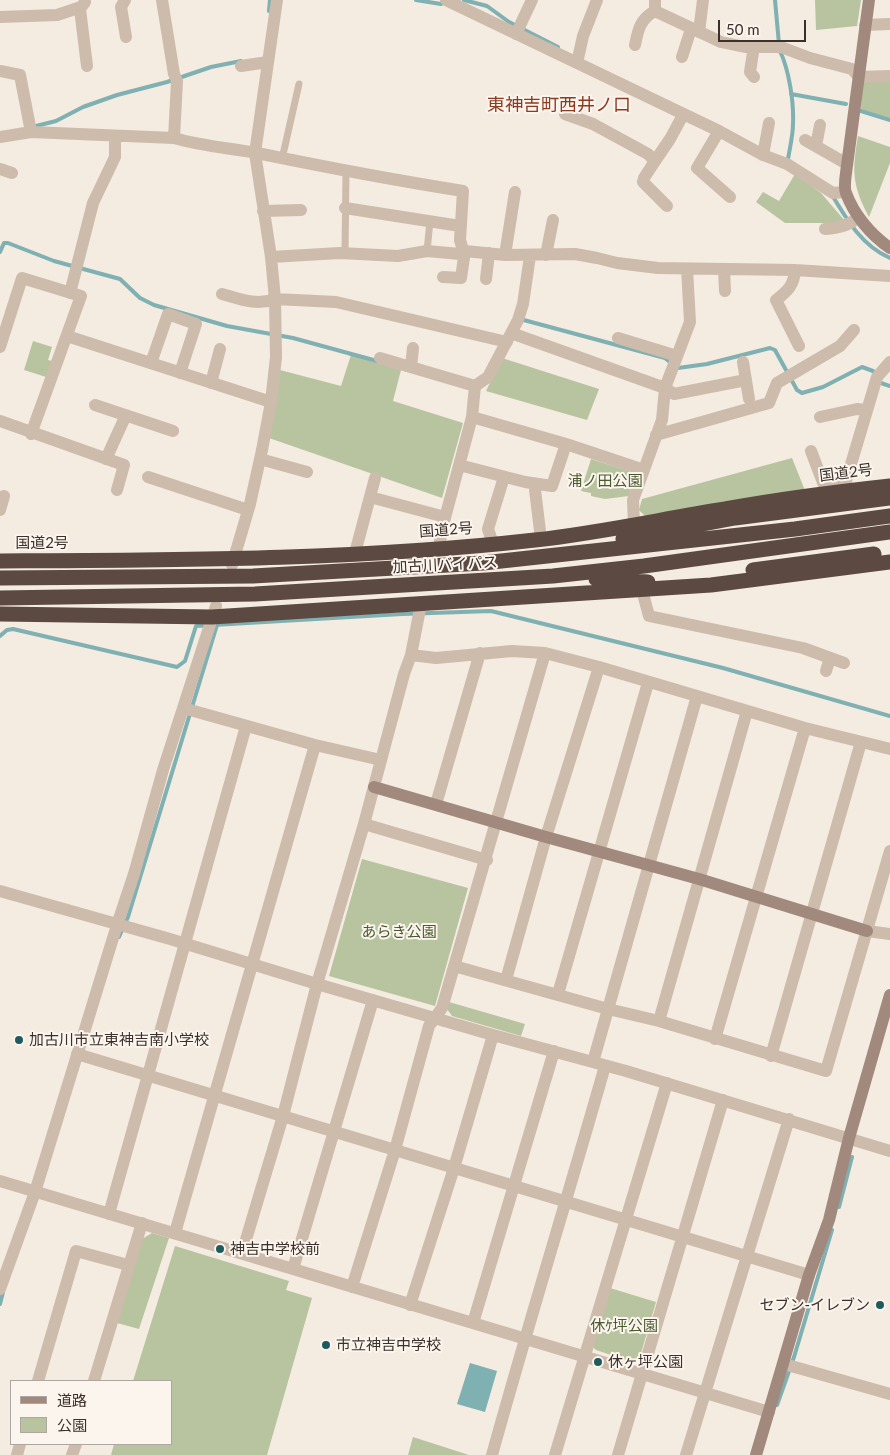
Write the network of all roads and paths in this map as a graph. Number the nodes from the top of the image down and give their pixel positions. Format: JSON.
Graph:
{"nodes":[{"id":1,"x":125,"y":0,"type":"edge"},
{"id":2,"x":162,"y":0,"type":"edge"},
{"id":3,"x":277,"y":0,"type":"edge"},
{"id":4,"x":532,"y":0,"type":"edge"},
{"id":5,"x":596,"y":0,"type":"edge"},
{"id":6,"x":702,"y":0,"type":"edge"},
{"id":7,"x":868,"y":0,"type":"edge"},
{"id":8,"x":448,"y":1,"type":"edge"},
{"id":9,"x":84,"y":3,"type":"edge"},
{"id":10,"x":655,"y":6,"type":"edge"},
{"id":11,"x":0,"y":17,"type":"edge"},
{"id":12,"x":890,"y":24,"type":"edge"},
{"id":13,"x":865,"y":25,"type":"junction"},
{"id":14,"x":518,"y":29,"type":"junction"},
{"id":15,"x":694,"y":30,"type":"junction"},
{"id":16,"x":126,"y":37,"type":"dead end"},
{"id":17,"x":635,"y":45,"type":"dead end"},
{"id":18,"x":754,"y":46,"type":"junction"},
{"id":19,"x":682,"y":57,"type":"dead end"},
{"id":20,"x":268,"y":62,"type":"junction"},
{"id":21,"x":577,"y":63,"type":"junction"},
{"id":22,"x":86,"y":66,"type":"dead end"},
{"id":23,"x":241,"y":66,"type":"dead end"},
{"id":24,"x":0,"y":71,"type":"edge"},
{"id":25,"x":890,"y":76,"type":"edge"},
{"id":26,"x":754,"y":77,"type":"dead end"},
{"id":27,"x":859,"y":77,"type":"junction"},
{"id":28,"x":299,"y":84,"type":"dead end"},
{"id":29,"x":565,"y":114,"type":"dead end"},
{"id":30,"x":683,"y":115,"type":"junction"},
{"id":31,"x":769,"y":123,"type":"dead end"},
{"id":32,"x":820,"y":125,"type":"dead end"},
{"id":33,"x":719,"y":131,"type":"junction"},
{"id":34,"x":31,"y":132,"type":"junction"},
{"id":35,"x":0,"y":136,"type":"edge"},
{"id":36,"x":115,"y":136,"type":"junction"},
{"id":37,"x":174,"y":138,"type":"junction"},
{"id":38,"x":764,"y":150,"type":"junction"},
{"id":39,"x":255,"y":153,"type":"junction"},
{"id":40,"x":282,"y":159,"type":"junction"},
{"id":41,"x":654,"y":161,"type":"junction"},
{"id":42,"x":847,"y":164,"type":"junction"},
{"id":43,"x":346,"y":171,"type":"junction"},
{"id":44,"x":834,"y":191,"type":"junction"},
{"id":45,"x":515,"y":192,"type":"dead end"},
{"id":46,"x":730,"y":197,"type":"dead end"},
{"id":47,"x":667,"y":206,"type":"dead end"},
{"id":48,"x":344,"y":208,"type":"junction"},
{"id":49,"x":263,"y":210,"type":"junction"},
{"id":50,"x":301,"y":210,"type":"dead end"},
{"id":51,"x":553,"y":220,"type":"dead end"},
{"id":52,"x":430,"y":221,"type":"junction"},
{"id":53,"x":853,"y":221,"type":"junction"},
{"id":54,"x":460,"y":226,"type":"junction"},
{"id":55,"x":825,"y":229,"type":"dead end"},
{"id":56,"x":890,"y":248,"type":"edge"},
{"id":57,"x":427,"y":251,"type":"junction"},
{"id":58,"x":465,"y":251,"type":"junction"},
{"id":59,"x":345,"y":253,"type":"junction"},
{"id":60,"x":489,"y":253,"type":"junction"},
{"id":61,"x":505,"y":255,"type":"junction"},
{"id":62,"x":546,"y":255,"type":"junction"},
{"id":63,"x":530,"y":256,"type":"junction"},
{"id":64,"x":271,"y":257,"type":"junction"},
{"id":65,"x":687,"y":268,"type":"junction"},
{"id":66,"x":724,"y":269,"type":"junction"},
{"id":67,"x":795,"y":270,"type":"junction"},
{"id":68,"x":890,"y":276,"type":"edge"},
{"id":69,"x":443,"y":277,"type":"dead end"},
{"id":70,"x":486,"y":279,"type":"dead end"},
{"id":71,"x":725,"y":292,"type":"dead end"},
{"id":72,"x":70,"y":293,"type":"junction"},
{"id":73,"x":222,"y":294,"type":"dead end"},
{"id":74,"x":275,"y":299,"type":"junction"},
{"id":75,"x":854,"y":330,"type":"dead end"},
{"id":76,"x":67,"y":336,"type":"junction"},
{"id":77,"x":509,"y":338,"type":"junction"},
{"id":78,"x":618,"y":338,"type":"dead end"},
{"id":79,"x":800,"y":339,"type":"dead end"},
{"id":80,"x":0,"y":347,"type":"edge"},
{"id":81,"x":413,"y":348,"type":"dead end"},
{"id":82,"x":220,"y":349,"type":"dead end"},
{"id":83,"x":677,"y":356,"type":"junction"},
{"id":84,"x":380,"y":358,"type":"dead end"},
{"id":85,"x":743,"y":362,"type":"dead end"},
{"id":86,"x":890,"y":362,"type":"edge"},
{"id":87,"x":151,"y":364,"type":"junction"},
{"id":88,"x":410,"y":367,"type":"junction"},
{"id":89,"x":180,"y":373,"type":"junction"},
{"id":90,"x":746,"y":380,"type":"junction"},
{"id":91,"x":211,"y":383,"type":"junction"},
{"id":92,"x":475,"y":386,"type":"junction"},
{"id":93,"x":664,"y":388,"type":"junction"},
{"id":94,"x":749,"y":399,"type":"dead end"},
{"id":95,"x":271,"y":402,"type":"junction"},
{"id":96,"x":95,"y":405,"type":"dead end"},
{"id":97,"x":866,"y":410,"type":"junction"},
{"id":98,"x":126,"y":415,"type":"junction"},
{"id":99,"x":472,"y":417,"type":"junction"},
{"id":100,"x":820,"y":417,"type":"dead end"},
{"id":101,"x":0,"y":421,"type":"edge"},
{"id":102,"x":173,"y":431,"type":"dead end"},
{"id":103,"x":31,"y":434,"type":"junction"},
{"id":104,"x":656,"y":435,"type":"junction"},
{"id":105,"x":566,"y":444,"type":"junction"},
{"id":106,"x":811,"y":451,"type":"dead end"},
{"id":107,"x":260,"y":459,"type":"junction"},
{"id":108,"x":106,"y":460,"type":"junction"},
{"id":109,"x":459,"y":465,"type":"junction"},
{"id":110,"x":644,"y":470,"type":"junction"},
{"id":111,"x":307,"y":472,"type":"dead end"},
{"id":112,"x":148,"y":477,"type":"dead end"},
{"id":113,"x":504,"y":477,"type":"junction"},
{"id":114,"x":375,"y":478,"type":"dead end"},
{"id":115,"x":890,"y":486,"type":"edge"},
{"id":116,"x":844,"y":487,"type":"junction"},
{"id":117,"x":117,"y":490,"type":"dead end"},
{"id":118,"x":535,"y":490,"type":"dead end"},
{"id":119,"x":4,"y":496,"type":"dead end"},
{"id":120,"x":370,"y":497,"type":"junction"},
{"id":121,"x":890,"y":498,"type":"edge"},
{"id":122,"x":0,"y":510,"type":"edge"},
{"id":123,"x":248,"y":510,"type":"junction"},
{"id":124,"x":890,"y":516,"type":"edge"},
{"id":125,"x":445,"y":517,"type":"junction"},
{"id":126,"x":634,"y":524,"type":"junction"},
{"id":127,"x":890,"y":532,"type":"edge"},
{"id":128,"x":541,"y":539,"type":"junction"},
{"id":129,"x":493,"y":544,"type":"junction"},
{"id":130,"x":439,"y":548,"type":"junction"},
{"id":131,"x":890,"y":552,"type":"edge"},
{"id":132,"x":355,"y":553,"type":"junction"},
{"id":133,"x":0,"y":561,"type":"edge"},
{"id":134,"x":233,"y":562,"type":"junction"},
{"id":135,"x":890,"y":562,"type":"edge"},
{"id":136,"x":483,"y":563,"type":"junction"},
{"id":137,"x":553,"y":576,"type":"junction"},
{"id":138,"x":0,"y":578,"type":"edge"},
{"id":139,"x":642,"y":590,"type":"junction"},
{"id":140,"x":0,"y":598,"type":"edge"},
{"id":141,"x":419,"y":612,"type":"junction"},
{"id":142,"x":0,"y":614,"type":"edge"},
{"id":143,"x":213,"y":614,"type":"junction"},
{"id":144,"x":480,"y":653,"type":"junction"},
{"id":145,"x":546,"y":654,"type":"junction"},
{"id":146,"x":411,"y":655,"type":"junction"},
{"id":147,"x":830,"y":658,"type":"junction"},
{"id":148,"x":844,"y":663,"type":"dead end"},
{"id":149,"x":598,"y":667,"type":"junction"},
{"id":150,"x":826,"y":671,"type":"dead end"},
{"id":151,"x":648,"y":683,"type":"junction"},
{"id":152,"x":697,"y":696,"type":"junction"},
{"id":153,"x":183,"y":708,"type":"junction"},
{"id":154,"x":747,"y":711,"type":"junction"},
{"id":155,"x":246,"y":726,"type":"junction"},
{"id":156,"x":805,"y":728,"type":"junction"},
{"id":157,"x":862,"y":742,"type":"junction"},
{"id":158,"x":316,"y":745,"type":"junction"},
{"id":159,"x":890,"y":749,"type":"edge"},
{"id":160,"x":381,"y":760,"type":"junction"},
{"id":161,"x":374,"y":787,"type":"junction"},
{"id":162,"x":436,"y":804,"type":"junction"},
{"id":163,"x":497,"y":822,"type":"junction"},
{"id":164,"x":364,"y":824,"type":"junction"},
{"id":165,"x":546,"y":837,"type":"junction"},
{"id":166,"x":598,"y":851,"type":"junction"},
{"id":167,"x":890,"y":851,"type":"edge"},
{"id":168,"x":487,"y":860,"type":"junction"},
{"id":169,"x":650,"y":864,"type":"junction"},
{"id":170,"x":699,"y":879,"type":"junction"},
{"id":171,"x":0,"y":891,"type":"edge"},
{"id":172,"x":756,"y":896,"type":"junction"},
{"id":173,"x":812,"y":912,"type":"junction"},
{"id":174,"x":117,"y":924,"type":"junction"},
{"id":175,"x":867,"y":930,"type":"junction"},
{"id":176,"x":890,"y":934,"type":"edge"},
{"id":177,"x":184,"y":943,"type":"junction"},
{"id":178,"x":252,"y":964,"type":"junction"},
{"id":179,"x":454,"y":966,"type":"junction"},
{"id":180,"x":506,"y":980,"type":"junction"},
{"id":181,"x":317,"y":984,"type":"junction"},
{"id":182,"x":558,"y":994,"type":"junction"},
{"id":183,"x":890,"y":995,"type":"edge"},
{"id":184,"x":373,"y":1000,"type":"junction"},
{"id":185,"x":608,"y":1009,"type":"junction"},
{"id":186,"x":434,"y":1018,"type":"junction"},
{"id":187,"x":659,"y":1021,"type":"junction"},
{"id":188,"x":492,"y":1035,"type":"junction"},
{"id":189,"x":715,"y":1038,"type":"junction"},
{"id":190,"x":554,"y":1051,"type":"junction"},
{"id":191,"x":77,"y":1054,"type":"junction"},
{"id":192,"x":771,"y":1056,"type":"junction"},
{"id":193,"x":599,"y":1064,"type":"junction"},
{"id":194,"x":147,"y":1076,"type":"junction"},
{"id":195,"x":667,"y":1083,"type":"junction"},
{"id":196,"x":214,"y":1096,"type":"junction"},
{"id":197,"x":723,"y":1100,"type":"junction"},
{"id":198,"x":283,"y":1116,"type":"junction"},
{"id":199,"x":789,"y":1119,"type":"junction"},
{"id":200,"x":334,"y":1132,"type":"junction"},
{"id":201,"x":849,"y":1138,"type":"junction"},
{"id":202,"x":395,"y":1150,"type":"junction"},
{"id":203,"x":890,"y":1151,"type":"edge"},
{"id":204,"x":454,"y":1168,"type":"junction"},
{"id":205,"x":0,"y":1181,"type":"edge"},
{"id":206,"x":514,"y":1186,"type":"junction"},
{"id":207,"x":35,"y":1192,"type":"junction"},
{"id":208,"x":567,"y":1203,"type":"junction"},
{"id":209,"x":109,"y":1214,"type":"junction"},
{"id":210,"x":625,"y":1220,"type":"junction"},
{"id":211,"x":142,"y":1223,"type":"junction"},
{"id":212,"x":175,"y":1233,"type":"junction"},
{"id":213,"x":683,"y":1237,"type":"junction"},
{"id":214,"x":242,"y":1253,"type":"junction"},
{"id":215,"x":746,"y":1256,"type":"junction"},
{"id":216,"x":128,"y":1265,"type":"junction"},
{"id":217,"x":293,"y":1269,"type":"junction"},
{"id":218,"x":809,"y":1275,"type":"junction"},
{"id":219,"x":352,"y":1287,"type":"junction"},
{"id":220,"x":0,"y":1289,"type":"edge"},
{"id":221,"x":410,"y":1305,"type":"junction"},
{"id":222,"x":473,"y":1323,"type":"junction"},
{"id":223,"x":524,"y":1339,"type":"junction"},
{"id":224,"x":585,"y":1356,"type":"junction"},
{"id":225,"x":788,"y":1365,"type":"junction"},
{"id":226,"x":643,"y":1373,"type":"junction"},
{"id":227,"x":38,"y":1380,"type":"edge"},
{"id":228,"x":94,"y":1380,"type":"edge"},
{"id":229,"x":705,"y":1392,"type":"junction"},
{"id":230,"x":890,"y":1394,"type":"edge"},
{"id":231,"x":769,"y":1412,"type":"junction"},
{"id":232,"x":492,"y":1455,"type":"edge"},
{"id":233,"x":555,"y":1455,"type":"edge"},
{"id":234,"x":618,"y":1455,"type":"edge"},
{"id":235,"x":686,"y":1455,"type":"edge"},
{"id":236,"x":756,"y":1455,"type":"edge"}],
"edges":[{"from":1,"to":16,"type":"street"},
{"from":2,"to":37,"type":"street"},
{"from":3,"to":20,"type":"street"},
{"from":4,"to":14,"type":"street"},
{"from":5,"to":21,"type":"street"},
{"from":6,"to":15,"type":"street"},
{"from":7,"to":13,"type":"street"},
{"from":8,"to":14,"type":"street"},
{"from":9,"to":11,"type":"street"},
{"from":9,"to":22,"type":"street"},
{"from":10,"to":15,"type":"street"},
{"from":10,"to":17,"type":"street"},
{"from":12,"to":13,"type":"street"},
{"from":13,"to":27,"type":"street"},
{"from":14,"to":21,"type":"street"},
{"from":15,"to":18,"type":"street"},
{"from":15,"to":19,"type":"street"},
{"from":18,"to":26,"type":"street"},
{"from":18,"to":27,"type":"street"},
{"from":20,"to":23,"type":"street"},
{"from":20,"to":39,"type":"street"},
{"from":21,"to":30,"type":"street"},
{"from":24,"to":34,"type":"street"},
{"from":25,"to":27,"type":"street"},
{"from":27,"to":42,"type":"street"},
{"from":28,"to":40,"type":"lane"},
{"from":29,"to":41,"type":"street"},
{"from":30,"to":33,"type":"street"},
{"from":30,"to":41,"type":"street"},
{"from":31,"to":38,"type":"street"},
{"from":32,"to":42,"type":"street"},
{"from":33,"to":38,"type":"street"},
{"from":33,"to":46,"type":"street"},
{"from":34,"to":35,"type":"street"},
{"from":34,"to":36,"type":"street"},
{"from":36,"to":37,"type":"street"},
{"from":36,"to":72,"type":"street"},
{"from":37,"to":39,"type":"street"},
{"from":38,"to":44,"type":"street"},
{"from":39,"to":40,"type":"street"},
{"from":39,"to":49,"type":"street"},
{"from":40,"to":43,"type":"street"},
{"from":41,"to":47,"type":"street"},
{"from":42,"to":44,"type":"street"},
{"from":43,"to":48,"type":"lane"},
{"from":43,"to":54,"type":"street"},
{"from":44,"to":53,"type":"street"},
{"from":45,"to":61,"type":"street"},
{"from":48,"to":52,"type":"street"},
{"from":48,"to":59,"type":"lane"},
{"from":49,"to":50,"type":"street"},
{"from":49,"to":64,"type":"street"},
{"from":51,"to":62,"type":"street"},
{"from":52,"to":54,"type":"street"},
{"from":52,"to":57,"type":"lane"},
{"from":53,"to":55,"type":"street"},
{"from":53,"to":56,"type":"street"},
{"from":54,"to":58,"type":"street"},
{"from":57,"to":58,"type":"street"},
{"from":57,"to":59,"type":"street"},
{"from":58,"to":60,"type":"street"},
{"from":58,"to":69,"type":"street"},
{"from":59,"to":64,"type":"street"},
{"from":60,"to":61,"type":"street"},
{"from":60,"to":70,"type":"street"},
{"from":61,"to":63,"type":"street"},
{"from":62,"to":63,"type":"street"},
{"from":62,"to":65,"type":"street"},
{"from":63,"to":77,"type":"street"},
{"from":64,"to":74,"type":"street"},
{"from":65,"to":66,"type":"street"},
{"from":65,"to":83,"type":"street"},
{"from":66,"to":67,"type":"street"},
{"from":66,"to":71,"type":"street"},
{"from":67,"to":68,"type":"street"},
{"from":67,"to":79,"type":"street"},
{"from":72,"to":76,"type":"street"},
{"from":72,"to":80,"type":"street"},
{"from":73,"to":74,"type":"street"},
{"from":74,"to":77,"type":"street"},
{"from":74,"to":95,"type":"street"},
{"from":75,"to":104,"type":"street"},
{"from":76,"to":87,"type":"street"},
{"from":76,"to":103,"type":"street"},
{"from":77,"to":92,"type":"street"},
{"from":77,"to":93,"type":"street"},
{"from":78,"to":83,"type":"street"},
{"from":81,"to":88,"type":"street"},
{"from":82,"to":91,"type":"street"},
{"from":83,"to":93,"type":"street"},
{"from":84,"to":88,"type":"street"},
{"from":85,"to":90,"type":"street"},
{"from":86,"to":97,"type":"street"},
{"from":87,"to":89,"type":"street"},
{"from":87,"to":89,"type":"street"},
{"from":88,"to":92,"type":"street"},
{"from":89,"to":91,"type":"street"},
{"from":90,"to":93,"type":"street"},
{"from":90,"to":94,"type":"street"},
{"from":91,"to":95,"type":"street"},
{"from":92,"to":99,"type":"street"},
{"from":93,"to":104,"type":"street"},
{"from":95,"to":107,"type":"street"},
{"from":96,"to":98,"type":"street"},
{"from":97,"to":100,"type":"street"},
{"from":97,"to":116,"type":"street"},
{"from":98,"to":102,"type":"street"},
{"from":98,"to":108,"type":"street"},
{"from":99,"to":105,"type":"street"},
{"from":99,"to":109,"type":"street"},
{"from":101,"to":103,"type":"street"},
{"from":103,"to":108,"type":"street"},
{"from":104,"to":110,"type":"street"},
{"from":105,"to":110,"type":"street"},
{"from":105,"to":113,"type":"street"},
{"from":106,"to":116,"type":"street"},
{"from":107,"to":111,"type":"street"},
{"from":107,"to":123,"type":"street"},
{"from":108,"to":117,"type":"street"},
{"from":109,"to":113,"type":"street"},
{"from":109,"to":125,"type":"street"},
{"from":110,"to":126,"type":"street"},
{"from":112,"to":123,"type":"street"},
{"from":113,"to":129,"type":"street"},
{"from":114,"to":120,"type":"street"},
{"from":115,"to":116,"type":"highway","name":"国道2号"},
{"from":116,"to":126,"type":"highway","name":"国道2号"},
{"from":118,"to":128,"type":"street"},
{"from":119,"to":122,"type":"street"},
{"from":120,"to":125,"type":"street"},
{"from":120,"to":132,"type":"street"},
{"from":121,"to":136,"type":"highway"},
{"from":123,"to":134,"type":"street"},
{"from":124,"to":136,"type":"highway","name":"加古川バイパス"},
{"from":125,"to":130,"type":"street"},
{"from":126,"to":128,"type":"highway","name":"国道2号"},
{"from":127,"to":137,"type":"highway","name":"加古川バイパス"},
{"from":128,"to":129,"type":"highway","name":"国道2号"},
{"from":129,"to":130,"type":"highway","name":"国道2号"},
{"from":130,"to":132,"type":"highway","name":"国道2号"},
{"from":131,"to":137,"type":"highway"},
{"from":132,"to":134,"type":"highway","name":"国道2号"},
{"from":133,"to":134,"type":"highway","name":"国道2号"},
{"from":135,"to":139,"type":"highway"},
{"from":136,"to":138,"type":"highway","name":"加古川バイパス"},
{"from":137,"to":140,"type":"highway","name":"加古川バイパス"},
{"from":139,"to":141,"type":"highway"},
{"from":139,"to":147,"type":"street"},
{"from":141,"to":143,"type":"highway"},
{"from":141,"to":146,"type":"street"},
{"from":142,"to":143,"type":"highway"},
{"from":143,"to":153,"type":"street"},
{"from":144,"to":145,"type":"street"},
{"from":144,"to":146,"type":"street"},
{"from":144,"to":162,"type":"street"},
{"from":145,"to":149,"type":"street"},
{"from":145,"to":163,"type":"street"},
{"from":146,"to":160,"type":"street"},
{"from":147,"to":148,"type":"street"},
{"from":147,"to":150,"type":"street"},
{"from":149,"to":151,"type":"street"},
{"from":149,"to":165,"type":"street"},
{"from":151,"to":152,"type":"street"},
{"from":151,"to":166,"type":"street"},
{"from":152,"to":154,"type":"street"},
{"from":152,"to":169,"type":"street"},
{"from":153,"to":155,"type":"street"},
{"from":153,"to":174,"type":"street"},
{"from":154,"to":156,"type":"street"},
{"from":154,"to":170,"type":"street"},
{"from":155,"to":158,"type":"street"},
{"from":155,"to":177,"type":"street"},
{"from":156,"to":157,"type":"street"},
{"from":156,"to":172,"type":"street"},
{"from":157,"to":159,"type":"street"},
{"from":157,"to":173,"type":"street"},
{"from":158,"to":160,"type":"street"},
{"from":158,"to":178,"type":"street"},
{"from":160,"to":161,"type":"street"},
{"from":161,"to":162,"type":"street"},
{"from":161,"to":164,"type":"street"},
{"from":162,"to":163,"type":"street"},
{"from":163,"to":165,"type":"street"},
{"from":163,"to":168,"type":"street"},
{"from":164,"to":168,"type":"street"},
{"from":164,"to":181,"type":"street"},
{"from":165,"to":166,"type":"street"},
{"from":165,"to":180,"type":"street"},
{"from":166,"to":169,"type":"street"},
{"from":166,"to":182,"type":"street"},
{"from":167,"to":175,"type":"street"},
{"from":168,"to":179,"type":"street"},
{"from":169,"to":170,"type":"street"},
{"from":169,"to":185,"type":"street"},
{"from":170,"to":172,"type":"street"},
{"from":170,"to":187,"type":"street"},
{"from":171,"to":174,"type":"street"},
{"from":172,"to":173,"type":"street"},
{"from":172,"to":189,"type":"street"},
{"from":173,"to":175,"type":"street"},
{"from":173,"to":192,"type":"street"},
{"from":174,"to":177,"type":"street"},
{"from":174,"to":191,"type":"street"},
{"from":175,"to":176,"type":"street"},
{"from":175,"to":192,"type":"street"},
{"from":177,"to":178,"type":"street"},
{"from":177,"to":194,"type":"street"},
{"from":178,"to":181,"type":"street"},
{"from":178,"to":196,"type":"street"},
{"from":179,"to":180,"type":"street"},
{"from":179,"to":186,"type":"street"},
{"from":180,"to":182,"type":"street"},
{"from":181,"to":184,"type":"street"},
{"from":181,"to":198,"type":"street"},
{"from":182,"to":185,"type":"street"},
{"from":183,"to":201,"type":"street"},
{"from":184,"to":186,"type":"street"},
{"from":184,"to":200,"type":"street"},
{"from":185,"to":187,"type":"street"},
{"from":185,"to":193,"type":"street"},
{"from":186,"to":188,"type":"street"},
{"from":186,"to":202,"type":"street"},
{"from":187,"to":189,"type":"street"},
{"from":188,"to":190,"type":"street"},
{"from":188,"to":204,"type":"street"},
{"from":189,"to":192,"type":"street"},
{"from":190,"to":193,"type":"street"},
{"from":190,"to":206,"type":"street"},
{"from":191,"to":194,"type":"street"},
{"from":191,"to":207,"type":"street"},
{"from":193,"to":195,"type":"street"},
{"from":193,"to":208,"type":"street"},
{"from":194,"to":196,"type":"street"},
{"from":194,"to":209,"type":"street"},
{"from":195,"to":197,"type":"street"},
{"from":195,"to":210,"type":"street"},
{"from":196,"to":198,"type":"street"},
{"from":196,"to":212,"type":"street"},
{"from":197,"to":199,"type":"street"},
{"from":197,"to":213,"type":"street"},
{"from":198,"to":200,"type":"street"},
{"from":198,"to":214,"type":"street"},
{"from":199,"to":201,"type":"street"},
{"from":199,"to":215,"type":"street"},
{"from":200,"to":202,"type":"street"},
{"from":200,"to":217,"type":"street"},
{"from":201,"to":203,"type":"street"},
{"from":201,"to":218,"type":"street"},
{"from":202,"to":204,"type":"street"},
{"from":202,"to":219,"type":"street"},
{"from":204,"to":206,"type":"street"},
{"from":204,"to":221,"type":"street"},
{"from":205,"to":207,"type":"street"},
{"from":206,"to":208,"type":"street"},
{"from":206,"to":222,"type":"street"},
{"from":207,"to":209,"type":"street"},
{"from":207,"to":220,"type":"street"},
{"from":208,"to":210,"type":"street"},
{"from":208,"to":223,"type":"street"},
{"from":209,"to":211,"type":"street"},
{"from":210,"to":213,"type":"street"},
{"from":210,"to":224,"type":"street"},
{"from":211,"to":212,"type":"street"},
{"from":211,"to":216,"type":"street"},
{"from":212,"to":214,"type":"street"},
{"from":213,"to":215,"type":"street"},
{"from":213,"to":226,"type":"street"},
{"from":214,"to":217,"type":"street"},
{"from":215,"to":218,"type":"street"},
{"from":215,"to":229,"type":"street"},
{"from":216,"to":227,"type":"street"},
{"from":216,"to":228,"type":"street"},
{"from":217,"to":219,"type":"street"},
{"from":218,"to":225,"type":"street"},
{"from":219,"to":221,"type":"street"},
{"from":221,"to":222,"type":"street"},
{"from":222,"to":223,"type":"street"},
{"from":223,"to":224,"type":"street"},
{"from":223,"to":232,"type":"street"},
{"from":224,"to":226,"type":"street"},
{"from":224,"to":233,"type":"street"},
{"from":225,"to":230,"type":"street"},
{"from":225,"to":231,"type":"street"},
{"from":226,"to":229,"type":"street"},
{"from":226,"to":234,"type":"street"},
{"from":229,"to":231,"type":"street"},
{"from":229,"to":235,"type":"street"},
{"from":231,"to":236,"type":"street"}]}
